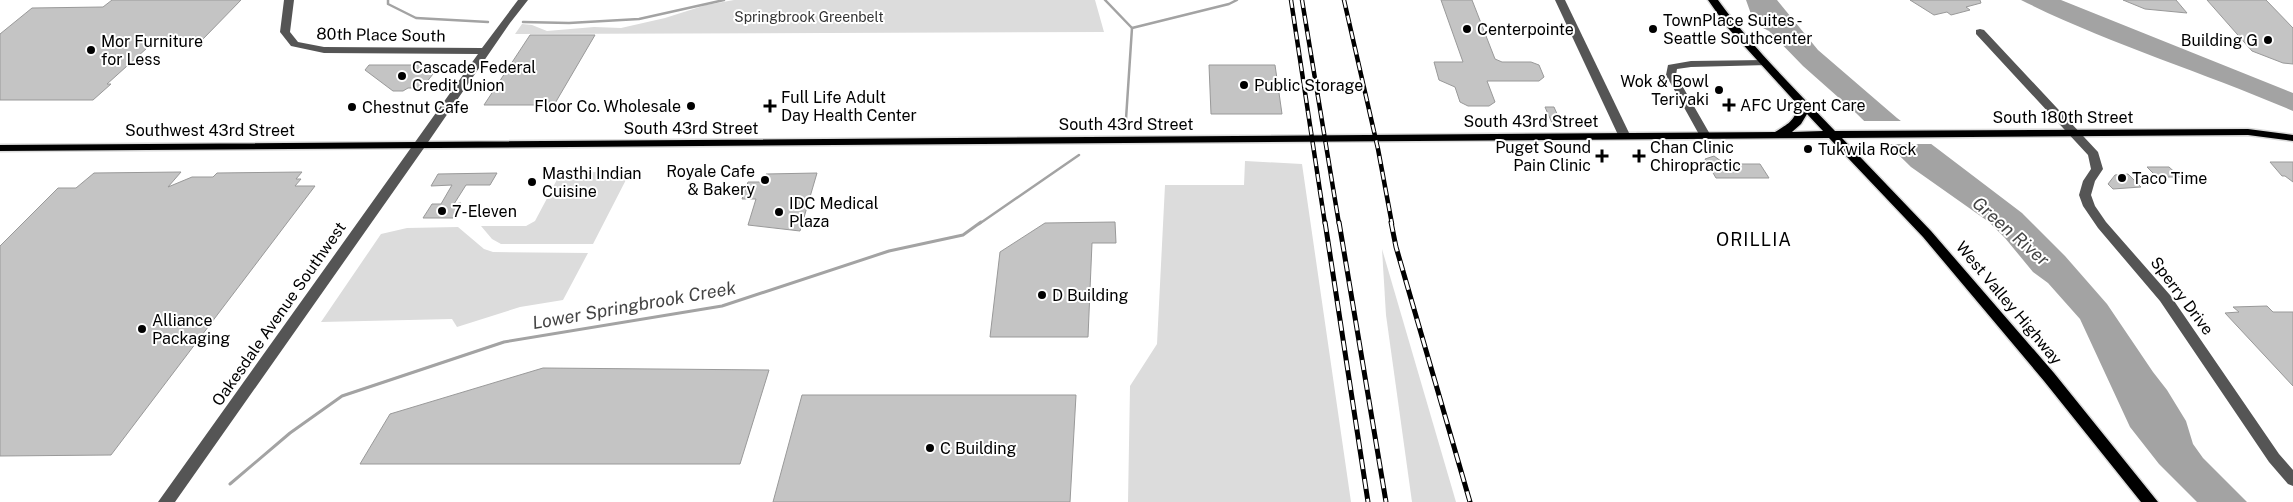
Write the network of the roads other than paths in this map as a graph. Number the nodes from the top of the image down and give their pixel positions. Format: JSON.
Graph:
{"nodes":[{"id":1,"x":289,"y":0,"type":"edge"},
{"id":2,"x":523,"y":0,"type":"edge"},
{"id":3,"x":1560,"y":0,"type":"edge"},
{"id":4,"x":1713,"y":0,"type":"edge"},
{"id":5,"x":1980,"y":32,"type":"dead end"},
{"id":6,"x":485,"y":51,"type":"junction"},
{"id":7,"x":1764,"y":63,"type":"junction"},
{"id":8,"x":1804,"y":103,"type":"junction"},
{"id":9,"x":2074,"y":133,"type":"junction"},
{"id":10,"x":1833,"y":134,"type":"junction"},
{"id":11,"x":1774,"y":135,"type":"junction"},
{"id":12,"x":1705,"y":136,"type":"junction"},
{"id":13,"x":1625,"y":137,"type":"junction"},
{"id":14,"x":2293,"y":138,"type":"edge"},
{"id":15,"x":420,"y":146,"type":"junction"},
{"id":16,"x":0,"y":148,"type":"edge"},
{"id":17,"x":2293,"y":480,"type":"edge"},
{"id":18,"x":166,"y":502,"type":"edge"},
{"id":19,"x":2150,"y":502,"type":"edge"}],
"edges":[{"from":1,"to":6,"type":"street","name":"80th Place South"},
{"from":2,"to":6,"type":"street","name":"Oakesdale Avenue Southwest"},
{"from":3,"to":13,"type":"street"},
{"from":4,"to":7,"type":"main road","name":"West Valley Highway"},
{"from":5,"to":9,"type":"street"},
{"from":6,"to":15,"type":"street","name":"Oakesdale Avenue Southwest"},
{"from":7,"to":8,"type":"main road","name":"West Valley Highway"},
{"from":7,"to":12,"type":"street"},
{"from":8,"to":10,"type":"main road","name":"West Valley Highway"},
{"from":8,"to":11,"type":"main road"},
{"from":9,"to":10,"type":"main road","name":"South 180th Street"},
{"from":9,"to":14,"type":"main road","name":"South 180th Street"},
{"from":9,"to":17,"type":"street","name":"Sperry Drive"},
{"from":10,"to":11,"type":"main road","name":"South 43rd Street"},
{"from":10,"to":19,"type":"main road","name":"West Valley Highway"},
{"from":11,"to":12,"type":"main road","name":"South 43rd Street"},
{"from":12,"to":13,"type":"main road","name":"South 43rd Street"},
{"from":13,"to":15,"type":"main road","name":"South 43rd Street"},
{"from":15,"to":16,"type":"main road","name":"Southwest 43rd Street"},
{"from":15,"to":18,"type":"street","name":"Oakesdale Avenue Southwest"}]}
